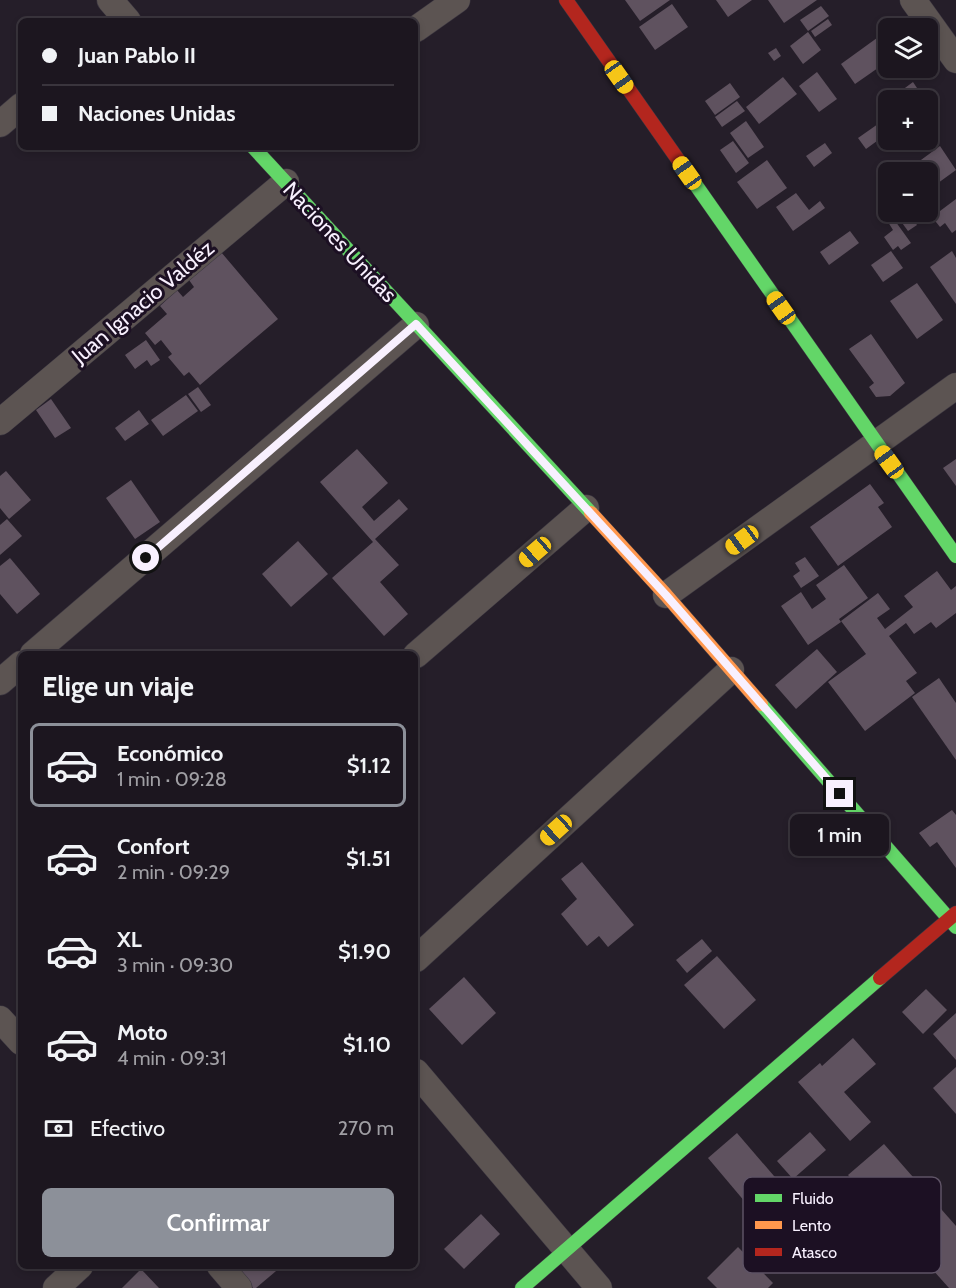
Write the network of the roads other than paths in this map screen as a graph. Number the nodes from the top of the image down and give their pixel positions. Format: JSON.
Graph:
{"nodes":[{"id":1,"x":110,"y":0,"type":"edge"},
{"id":2,"x":457,"y":0,"type":"edge"},
{"id":3,"x":566,"y":0,"type":"edge"},
{"id":4,"x":914,"y":0,"type":"edge"},
{"id":5,"x":125,"y":15,"type":"edge"},
{"id":6,"x":418,"y":28,"type":"edge"},
{"id":7,"x":956,"y":60,"type":"edge"},
{"id":8,"x":18,"y":109,"type":"edge"},
{"id":9,"x":0,"y":124,"type":"edge"},
{"id":10,"x":256,"y":150,"type":"edge"},
{"id":11,"x":286,"y":182,"type":"junction"},
{"id":12,"x":416,"y":324,"type":"junction"},
{"id":13,"x":956,"y":386,"type":"edge"},
{"id":14,"x":0,"y":422,"type":"edge"},
{"id":15,"x":875,"y":443,"type":"junction"},
{"id":16,"x":586,"y":508,"type":"junction"},
{"id":17,"x":956,"y":556,"type":"edge"},
{"id":18,"x":666,"y":595,"type":"junction"},
{"id":19,"x":39,"y":651,"type":"edge"},
{"id":20,"x":418,"y":653,"type":"edge"},
{"id":21,"x":18,"y":668,"type":"edge"},
{"id":22,"x":731,"y":670,"type":"junction"},
{"id":23,"x":0,"y":682,"type":"edge"},
{"id":24,"x":953,"y":919,"type":"edge"},
{"id":25,"x":418,"y":957,"type":"edge"},
{"id":26,"x":0,"y":1019,"type":"edge"},
{"id":27,"x":18,"y":1039,"type":"edge"},
{"id":28,"x":418,"y":1074,"type":"edge"},
{"id":29,"x":567,"y":1250,"type":"junction"},
{"id":30,"x":77,"y":1269,"type":"edge"},
{"id":31,"x":223,"y":1269,"type":"edge"},
{"id":32,"x":56,"y":1288,"type":"edge"},
{"id":33,"x":239,"y":1288,"type":"edge"},
{"id":34,"x":522,"y":1288,"type":"edge"},
{"id":35,"x":599,"y":1288,"type":"edge"}],
"edges":[{"from":1,"to":5,"type":"street"},
{"from":2,"to":6,"type":"street"},
{"from":3,"to":15,"type":"street"},
{"from":4,"to":7,"type":"street"},
{"from":8,"to":9,"type":"street"},
{"from":10,"to":11,"type":"street","name":"Naciones Unidas"},
{"from":11,"to":12,"type":"street","name":"Naciones Unidas"},
{"from":11,"to":14,"type":"street","name":"Juan Ignacio Valdéz"},
{"from":12,"to":16,"type":"street","name":"Naciones Unidas"},
{"from":12,"to":19,"type":"street"},
{"from":13,"to":15,"type":"street"},
{"from":15,"to":17,"type":"street"},
{"from":15,"to":18,"type":"street"},
{"from":16,"to":18,"type":"street","name":"Naciones Unidas"},
{"from":16,"to":20,"type":"street"},
{"from":18,"to":22,"type":"street","name":"Naciones Unidas"},
{"from":21,"to":23,"type":"street"},
{"from":22,"to":24,"type":"street","name":"Naciones Unidas"},
{"from":22,"to":25,"type":"street"},
{"from":24,"to":29,"type":"street"},
{"from":26,"to":27,"type":"street"},
{"from":28,"to":29,"type":"street"},
{"from":29,"to":34,"type":"street"},
{"from":29,"to":35,"type":"street"},
{"from":30,"to":32,"type":"street"},
{"from":31,"to":33,"type":"street"}]}
